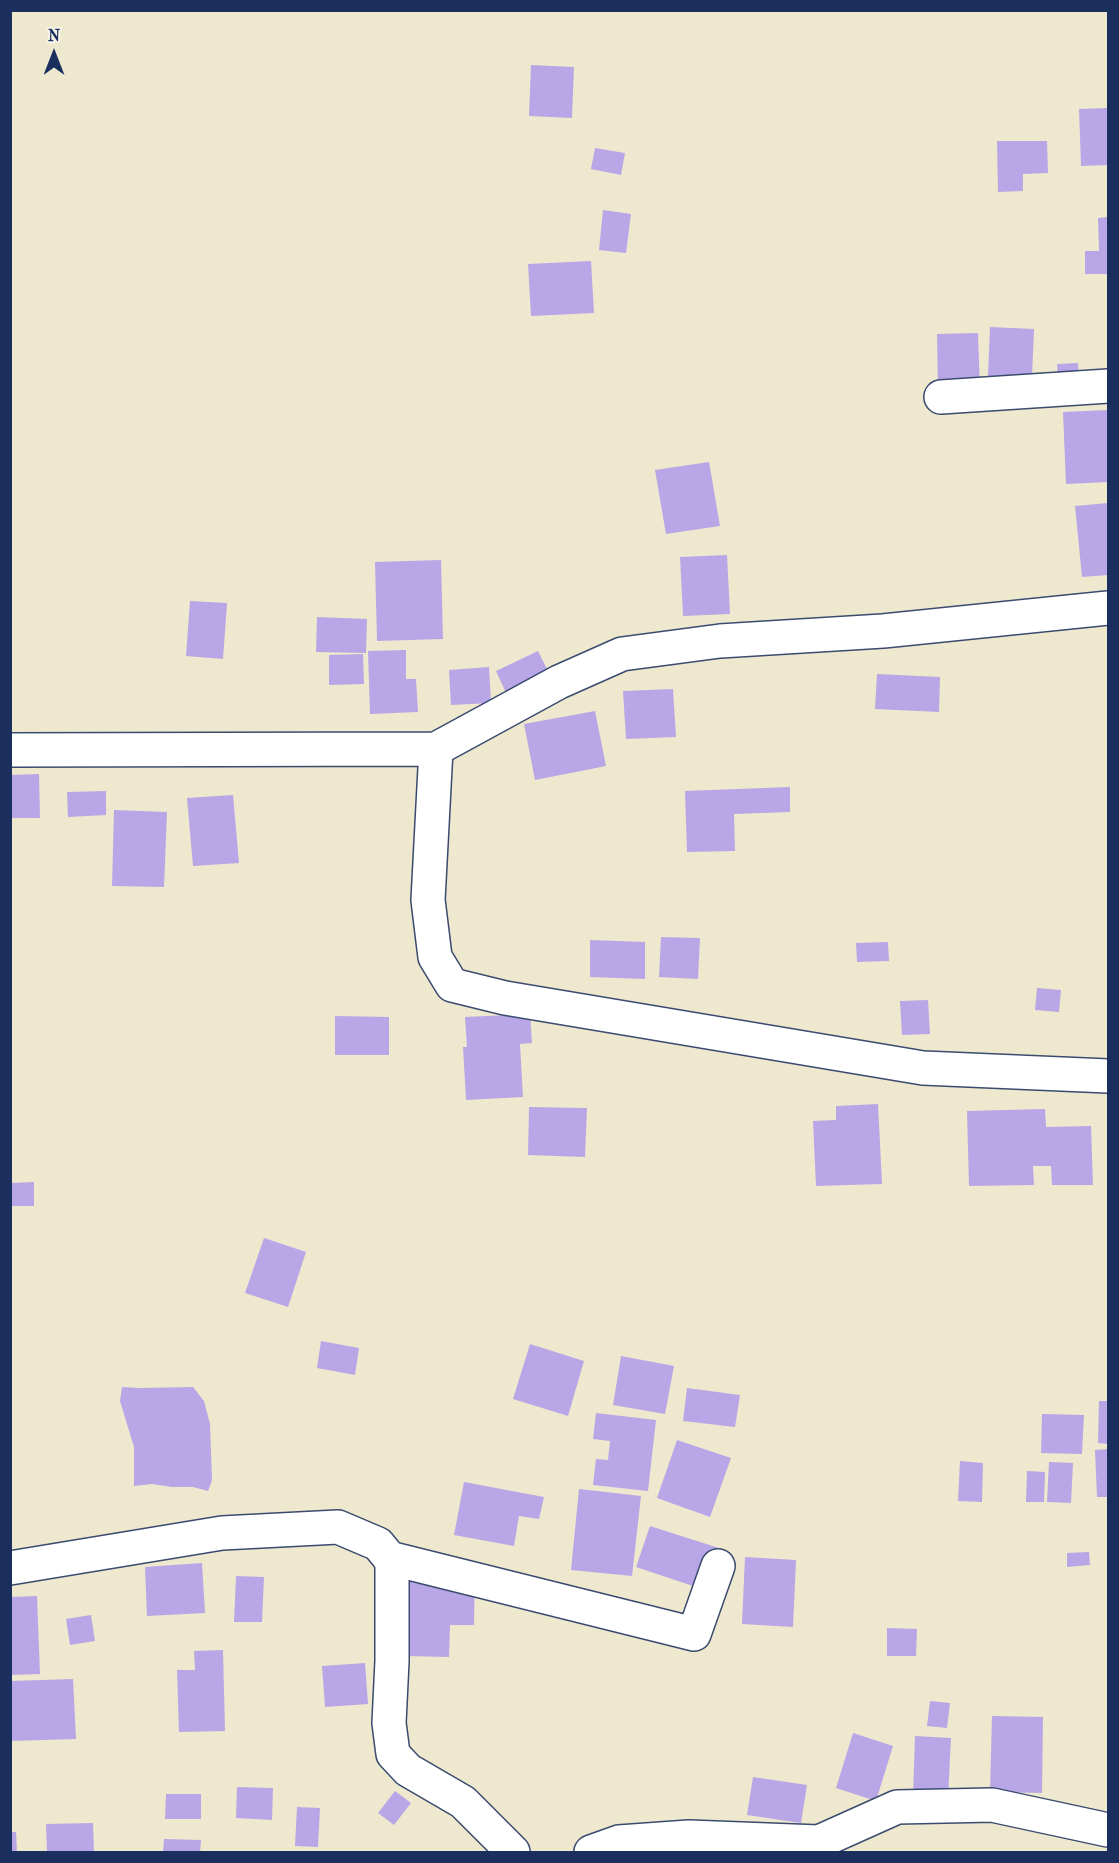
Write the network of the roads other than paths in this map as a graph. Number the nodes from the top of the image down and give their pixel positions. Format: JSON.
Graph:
{"nodes":[{"id":1,"x":1108,"y":386,"type":"edge"},
{"id":2,"x":941,"y":397,"type":"dead end"},
{"id":3,"x":1108,"y":608,"type":"edge"},
{"id":4,"x":436,"y":749,"type":"junction"},
{"id":5,"x":10,"y":750,"type":"edge"},
{"id":6,"x":1108,"y":1076,"type":"edge"},
{"id":7,"x":389,"y":1558,"type":"junction"},
{"id":8,"x":717,"y":1566,"type":"dead end"},
{"id":9,"x":10,"y":1568,"type":"edge"},
{"id":10,"x":1108,"y":1830,"type":"edge"},
{"id":11,"x":513,"y":1852,"type":"edge"},
{"id":12,"x":591,"y":1852,"type":"edge"}],
"edges":[{"from":1,"to":2,"type":"street"},
{"from":3,"to":4,"type":"street"},
{"from":4,"to":5,"type":"street"},
{"from":4,"to":6,"type":"street"},
{"from":7,"to":8,"type":"street"},
{"from":7,"to":9,"type":"street"},
{"from":7,"to":11,"type":"street"},
{"from":10,"to":12,"type":"street"}]}
